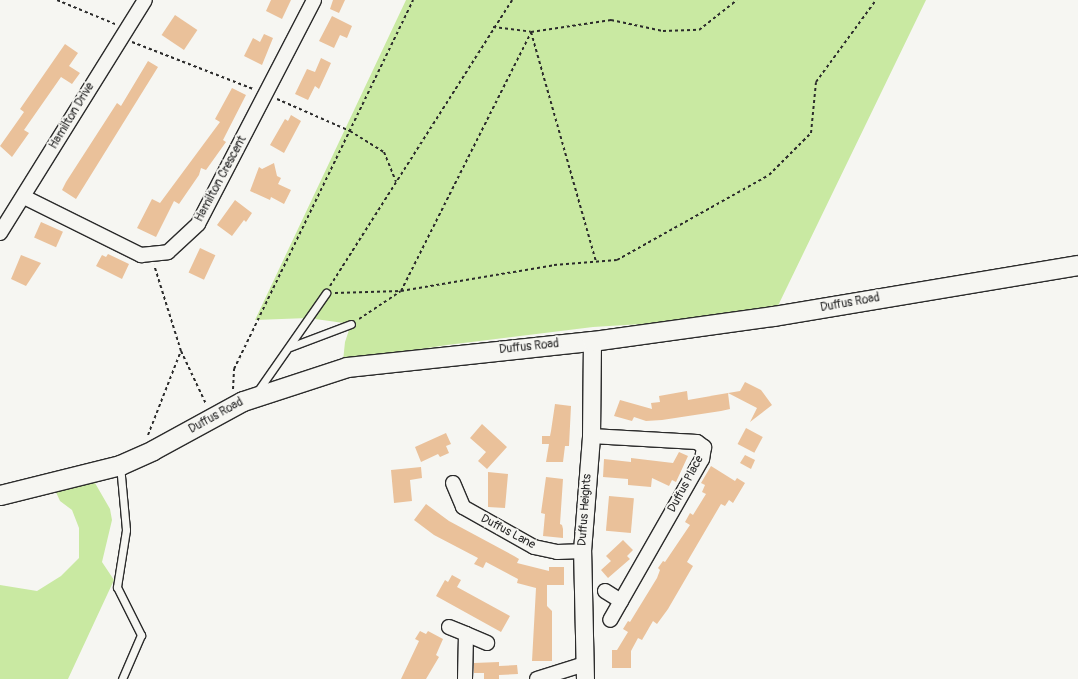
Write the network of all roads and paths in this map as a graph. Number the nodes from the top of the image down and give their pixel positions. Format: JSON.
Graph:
{"nodes":[{"id":1,"x":58,"y":0,"type":"edge"},
{"id":2,"x":145,"y":0,"type":"edge"},
{"id":3,"x":314,"y":0,"type":"edge"},
{"id":4,"x":413,"y":0,"type":"edge"},
{"id":5,"x":512,"y":0,"type":"edge"},
{"id":6,"x":737,"y":0,"type":"edge"},
{"id":7,"x":876,"y":0,"type":"edge"},
{"id":8,"x":493,"y":27,"type":"junction"},
{"id":9,"x":530,"y":32,"type":"junction"},
{"id":10,"x":122,"y":33,"type":"junction"},
{"id":11,"x":265,"y":94,"type":"junction"},
{"id":12,"x":350,"y":131,"type":"junction"},
{"id":13,"x":396,"y":182,"type":"junction"},
{"id":14,"x":24,"y":197,"type":"junction"},
{"id":15,"x":0,"y":233,"type":"edge"},
{"id":16,"x":151,"y":254,"type":"junction"},
{"id":17,"x":596,"y":262,"type":"junction"},
{"id":18,"x":1078,"y":265,"type":"edge"},
{"id":19,"x":401,"y":291,"type":"junction"},
{"id":20,"x":326,"y":294,"type":"junction"},
{"id":21,"x":351,"y":324,"type":"joint"},
{"id":22,"x":592,"y":341,"type":"junction"},
{"id":23,"x":290,"y":347,"type":"junction"},
{"id":24,"x":180,"y":351,"type":"junction"},
{"id":25,"x":254,"y":396,"type":"junction"},
{"id":26,"x":232,"y":406,"type":"junction"},
{"id":27,"x":213,"y":417,"type":"junction"},
{"id":28,"x":591,"y":436,"type":"junction"},
{"id":29,"x":140,"y":456,"type":"junction"},
{"id":30,"x":120,"y":465,"type":"junction"},
{"id":31,"x":452,"y":482,"type":"dead end"},
{"id":32,"x":0,"y":494,"type":"edge"},
{"id":33,"x":582,"y":551,"type":"junction"},
{"id":34,"x":605,"y":591,"type":"dead end"},
{"id":35,"x":621,"y":601,"type":"junction"},
{"id":36,"x":610,"y":620,"type":"dead end"},
{"id":37,"x":449,"y":627,"type":"dead end"},
{"id":38,"x":466,"y":634,"type":"junction"},
{"id":39,"x":487,"y":643,"type":"dead end"},
{"id":40,"x":585,"y":672,"type":"edge"},
{"id":41,"x":122,"y":679,"type":"edge"},
{"id":42,"x":465,"y":679,"type":"edge"},
{"id":43,"x":537,"y":679,"type":"edge"}],
"edges":[{"from":1,"to":10,"type":"path"},
{"from":2,"to":10,"type":"street","name":"Hamilton Drive"},
{"from":3,"to":11,"type":"street","name":"Hamilton Crescent"},
{"from":4,"to":12,"type":"path"},
{"from":5,"to":8,"type":"path"},
{"from":6,"to":9,"type":"path"},
{"from":7,"to":17,"type":"path"},
{"from":8,"to":9,"type":"path"},
{"from":8,"to":13,"type":"path"},
{"from":9,"to":17,"type":"path"},
{"from":9,"to":19,"type":"path"},
{"from":10,"to":11,"type":"path"},
{"from":10,"to":14,"type":"street","name":"Hamilton Drive"},
{"from":11,"to":12,"type":"path"},
{"from":11,"to":16,"type":"street","name":"Hamilton Crescent"},
{"from":12,"to":13,"type":"path"},
{"from":12,"to":26,"type":"path"},
{"from":13,"to":20,"type":"path"},
{"from":14,"to":15,"type":"street","name":"Hamilton Drive"},
{"from":14,"to":16,"type":"street","name":"Hamilton Crescent"},
{"from":16,"to":24,"type":"path"},
{"from":17,"to":19,"type":"path"},
{"from":18,"to":22,"type":"main road","name":"Duffus Road"},
{"from":19,"to":20,"type":"path"},
{"from":19,"to":21,"type":"path"},
{"from":20,"to":23,"type":"lane"},
{"from":21,"to":23,"type":"lane"},
{"from":22,"to":25,"type":"main road","name":"Duffus Road"},
{"from":22,"to":28,"type":"street","name":"Duffus Heights"},
{"from":23,"to":25,"type":"lane"},
{"from":24,"to":27,"type":"path"},
{"from":24,"to":29,"type":"path"},
{"from":25,"to":26,"type":"main road","name":"Duffus Road"},
{"from":26,"to":27,"type":"main road","name":"Duffus Road"},
{"from":27,"to":29,"type":"main road","name":"Duffus Road"},
{"from":28,"to":33,"type":"street","name":"Duffus Heights"},
{"from":28,"to":35,"type":"street","name":"Duffus Place"},
{"from":29,"to":30,"type":"main road","name":"Duffus Road"},
{"from":30,"to":32,"type":"main road","name":"Duffus Road"},
{"from":30,"to":41,"type":"lane"},
{"from":31,"to":33,"type":"street","name":"Duffus Lane"},
{"from":33,"to":40,"type":"street","name":"Duffus Heights"},
{"from":34,"to":35,"type":"street"},
{"from":35,"to":36,"type":"street","name":"Duffus Place"},
{"from":37,"to":38,"type":"street"},
{"from":38,"to":39,"type":"street"},
{"from":38,"to":42,"type":"street"},
{"from":40,"to":43,"type":"street"}]}
